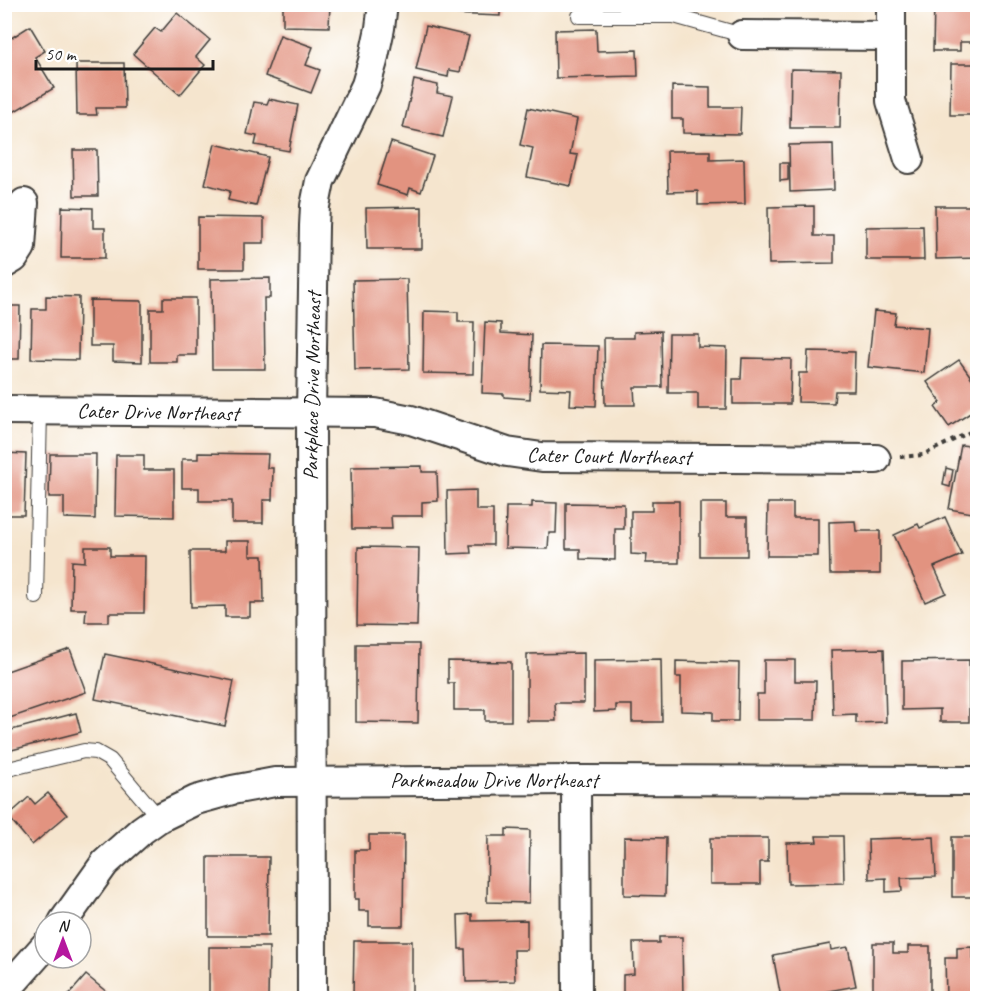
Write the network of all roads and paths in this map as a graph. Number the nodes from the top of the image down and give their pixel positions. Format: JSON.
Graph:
{"nodes":[{"id":1,"x":383,"y":4,"type":"edge"},
{"id":2,"x":891,"y":4,"type":"edge"},
{"id":3,"x":579,"y":16,"type":"dead end"},
{"id":4,"x":742,"y":35,"type":"joint"},
{"id":5,"x":891,"y":36,"type":"junction"},
{"id":6,"x":909,"y":159,"type":"dead end"},
{"id":7,"x":24,"y":203,"type":"dead end"},
{"id":8,"x":4,"y":264,"type":"edge"},
{"id":9,"x":4,"y":410,"type":"edge"},
{"id":10,"x":40,"y":411,"type":"junction"},
{"id":11,"x":311,"y":414,"type":"junction"},
{"id":12,"x":978,"y":428,"type":"edge"},
{"id":13,"x":876,"y":459,"type":"joint"},
{"id":14,"x":36,"y":597,"type":"dead end"},
{"id":15,"x":4,"y":770,"type":"edge"},
{"id":16,"x":576,"y":780,"type":"junction"},
{"id":17,"x":311,"y":781,"type":"junction"},
{"id":18,"x":978,"y":781,"type":"edge"},
{"id":19,"x":159,"y":819,"type":"junction"},
{"id":20,"x":72,"y":910,"type":"edge"},
{"id":21,"x":33,"y":960,"type":"edge"},
{"id":22,"x":4,"y":988,"type":"edge"},
{"id":23,"x":312,"y":999,"type":"edge"},
{"id":24,"x":577,"y":999,"type":"edge"}],
"edges":[{"from":1,"to":11,"type":"street","name":"Parkplace Drive Northeast"},
{"from":2,"to":5,"type":"street"},
{"from":3,"to":4,"type":"lane"},
{"from":4,"to":5,"type":"street"},
{"from":5,"to":6,"type":"street"},
{"from":7,"to":8,"type":"street"},
{"from":9,"to":10,"type":"street","name":"Cater Drive Northeast"},
{"from":10,"to":11,"type":"street","name":"Cater Drive Northeast"},
{"from":10,"to":14,"type":"lane"},
{"from":11,"to":13,"type":"street","name":"Cater Court Northeast"},
{"from":11,"to":17,"type":"street","name":"Parkplace Drive Northeast"},
{"from":12,"to":13,"type":"path"},
{"from":15,"to":19,"type":"lane"},
{"from":16,"to":17,"type":"street","name":"Parkmeadow Drive Northeast"},
{"from":16,"to":18,"type":"street","name":"Parkmeadow Drive Northeast"},
{"from":16,"to":24,"type":"street"},
{"from":17,"to":19,"type":"street","name":"Parkmeadow Drive Northeast"},
{"from":17,"to":23,"type":"street","name":"Parkplace Drive Northeast"},
{"from":19,"to":20,"type":"street","name":"Parkmeadow Drive Northeast"},
{"from":21,"to":22,"type":"street"}]}
